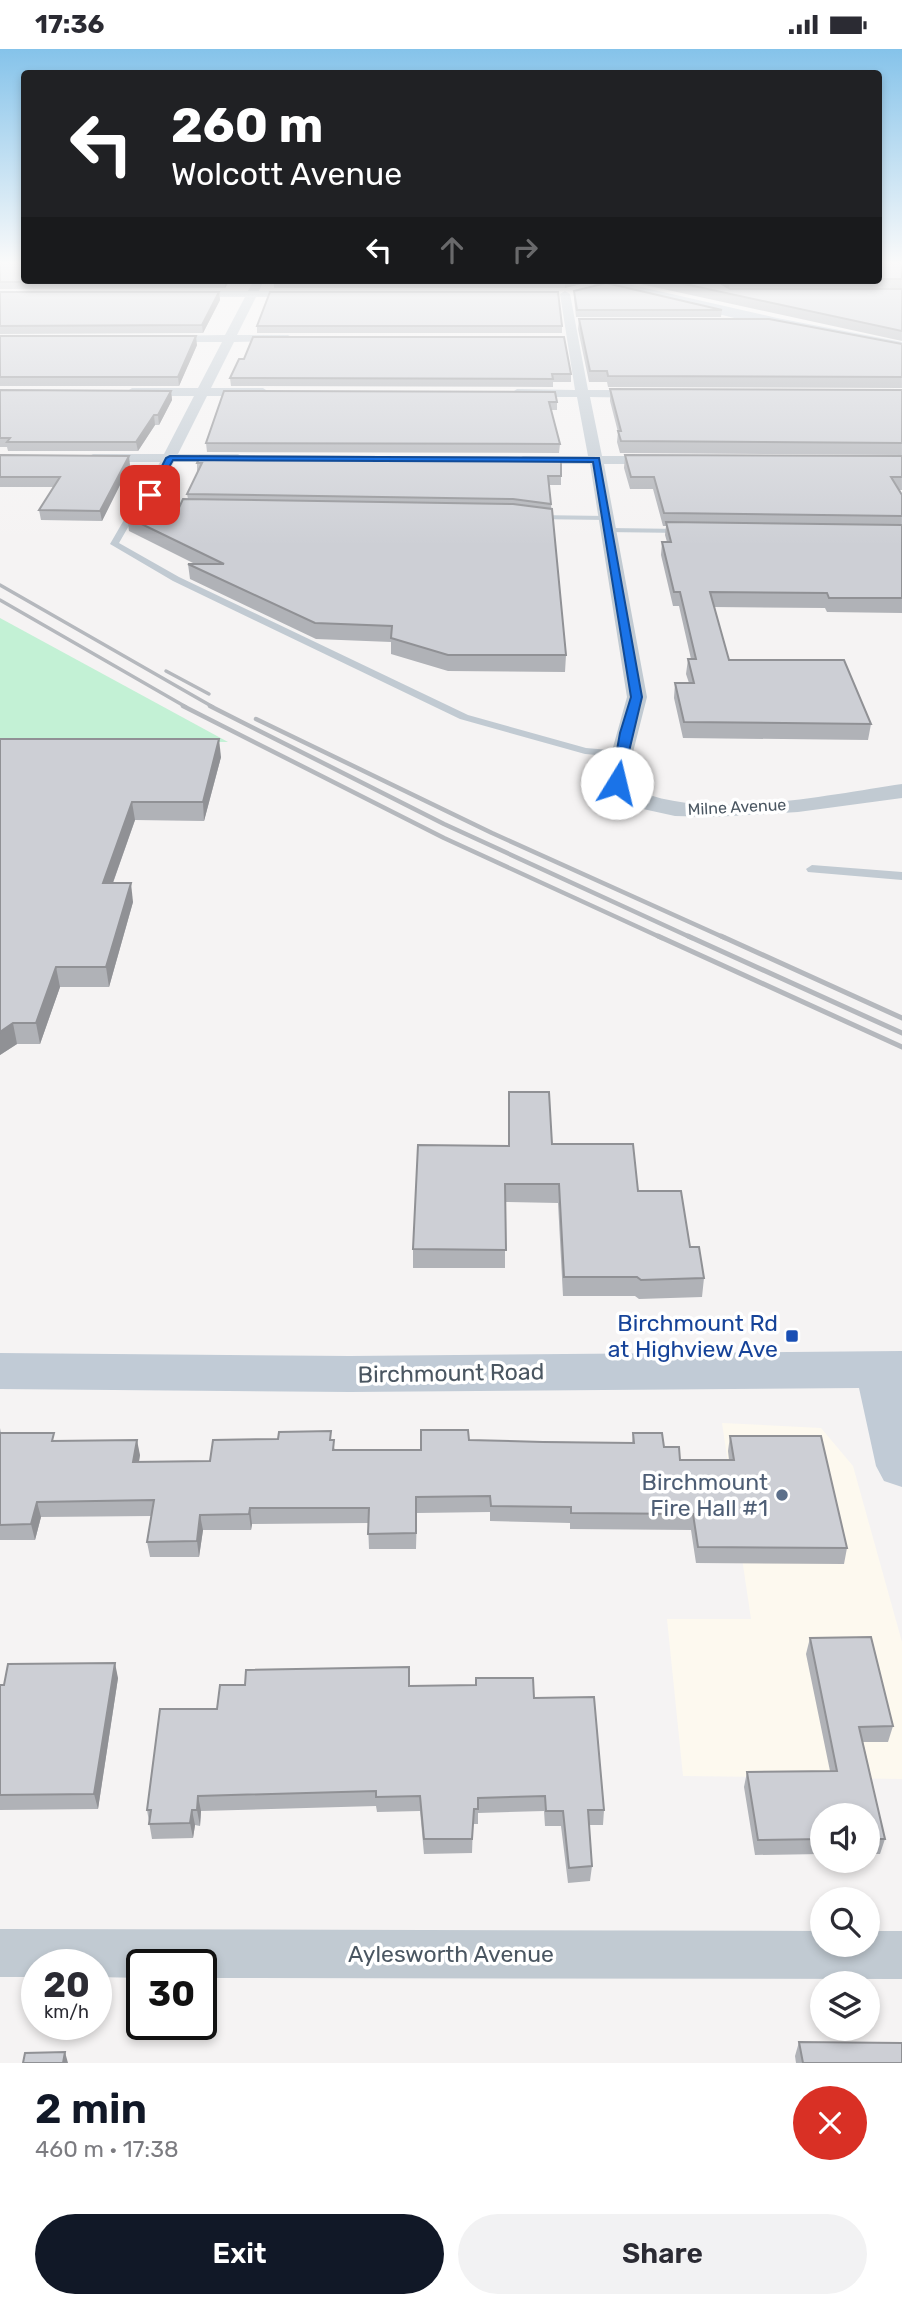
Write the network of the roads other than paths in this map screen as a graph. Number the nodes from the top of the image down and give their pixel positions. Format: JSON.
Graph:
{"nodes":[{"id":1,"x":220,"y":358,"type":"edge"},
{"id":2,"x":575,"y":358,"type":"edge"},
{"id":3,"x":123,"y":392,"type":"edge"},
{"id":4,"x":203,"y":392,"type":"junction"},
{"id":5,"x":282,"y":392,"type":"edge"},
{"id":6,"x":503,"y":393,"type":"edge"},
{"id":7,"x":583,"y":393,"type":"junction"},
{"id":8,"x":665,"y":394,"type":"edge"},
{"id":9,"x":73,"y":458,"type":"edge"},
{"id":10,"x":170,"y":458,"type":"junction"},
{"id":11,"x":255,"y":459,"type":"edge"},
{"id":12,"x":502,"y":460,"type":"edge"},
{"id":13,"x":596,"y":460,"type":"junction"},
{"id":14,"x":681,"y":461,"type":"edge"},
{"id":15,"x":149,"y":498,"type":"dead end"},
{"id":16,"x":205,"y":509,"type":"edge"},
{"id":17,"x":523,"y":515,"type":"edge"},
{"id":18,"x":607,"y":524,"type":"junction"},
{"id":19,"x":692,"y":531,"type":"edge"},
{"id":20,"x":621,"y":754,"type":"junction"},
{"id":21,"x":902,"y":791,"type":"edge"},
{"id":22,"x":811,"y":869,"type":"dead end"},
{"id":23,"x":902,"y":876,"type":"edge"},
{"id":24,"x":891,"y":1369,"type":"edge"},
{"id":25,"x":0,"y":1371,"type":"edge"},
{"id":26,"x":902,"y":1466,"type":"edge"},
{"id":27,"x":0,"y":1954,"type":"edge"},
{"id":28,"x":902,"y":1955,"type":"edge"}],
"edges":[{"from":1,"to":4,"type":"street"},
{"from":2,"to":7,"type":"street","name":"Milne Avenue"},
{"from":3,"to":4,"type":"street"},
{"from":4,"to":5,"type":"street"},
{"from":4,"to":10,"type":"street"},
{"from":6,"to":7,"type":"street"},
{"from":7,"to":8,"type":"street"},
{"from":7,"to":13,"type":"street","name":"Milne Avenue"},
{"from":9,"to":10,"type":"street"},
{"from":10,"to":11,"type":"street"},
{"from":10,"to":15,"type":"street"},
{"from":12,"to":13,"type":"street"},
{"from":13,"to":14,"type":"street"},
{"from":13,"to":18,"type":"street","name":"Milne Avenue"},
{"from":16,"to":20,"type":"lane"},
{"from":17,"to":18,"type":"lane"},
{"from":18,"to":19,"type":"lane"},
{"from":18,"to":20,"type":"street","name":"Milne Avenue"},
{"from":20,"to":21,"type":"street","name":"Milne Avenue"},
{"from":22,"to":23,"type":"lane"},
{"from":24,"to":25,"type":"main road","name":"Birchmount Road"},
{"from":24,"to":26,"type":"main road"},
{"from":27,"to":28,"type":"street","name":"Aylesworth Avenue"}]}
